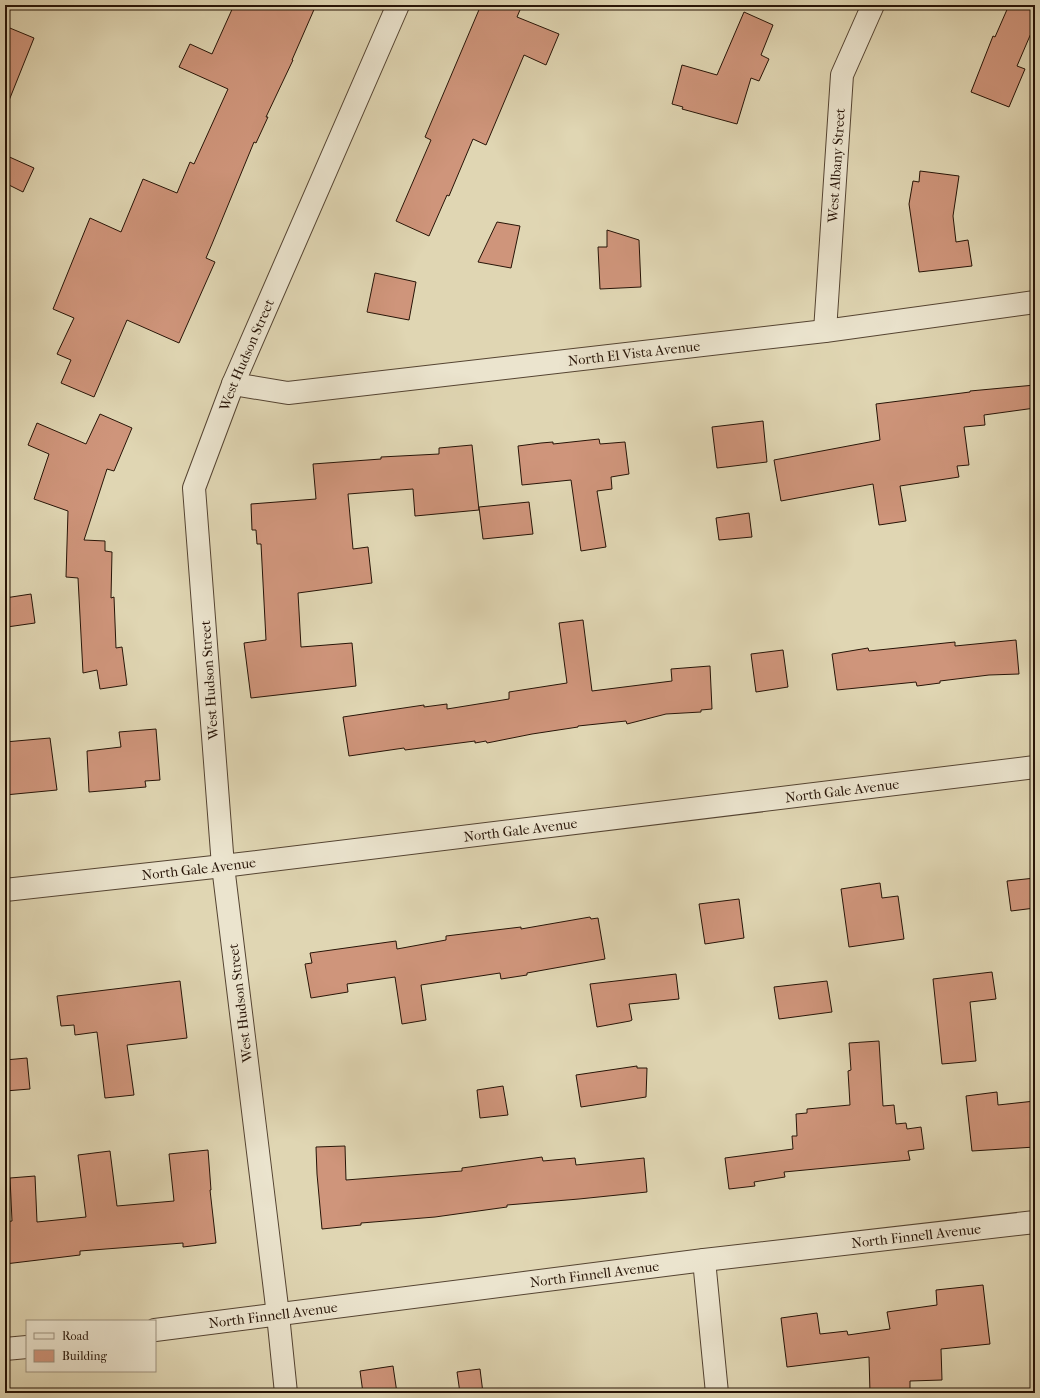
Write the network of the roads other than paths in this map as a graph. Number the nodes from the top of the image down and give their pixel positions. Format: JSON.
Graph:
{"nodes":[{"id":1,"x":398,"y":5,"type":"edge"},
{"id":2,"x":873,"y":5,"type":"edge"},
{"id":3,"x":1035,"y":302,"type":"edge"},
{"id":4,"x":825,"y":331,"type":"junction"},
{"id":5,"x":233,"y":384,"type":"junction"},
{"id":6,"x":1035,"y":767,"type":"edge"},
{"id":7,"x":223,"y":866,"type":"junction"},
{"id":8,"x":5,"y":890,"type":"edge"},
{"id":9,"x":1035,"y":1222,"type":"edge"},
{"id":10,"x":704,"y":1260,"type":"junction"},
{"id":11,"x":278,"y":1315,"type":"junction"},
{"id":12,"x":156,"y":1330,"type":"edge"},
{"id":13,"x":26,"y":1347,"type":"edge"},
{"id":14,"x":5,"y":1349,"type":"edge"},
{"id":15,"x":286,"y":1393,"type":"edge"},
{"id":16,"x":717,"y":1393,"type":"edge"}],
"edges":[{"from":1,"to":5,"type":"street","name":"West Hudson Street"},
{"from":2,"to":4,"type":"street","name":"West Albany Street"},
{"from":3,"to":4,"type":"street","name":"North El Vista Avenue"},
{"from":4,"to":5,"type":"street","name":"North El Vista Avenue"},
{"from":5,"to":7,"type":"street","name":"West Hudson Street"},
{"from":6,"to":7,"type":"street","name":"North Gale Avenue"},
{"from":7,"to":8,"type":"street","name":"North Gale Avenue"},
{"from":7,"to":11,"type":"street","name":"West Hudson Street"},
{"from":9,"to":10,"type":"street","name":"North Finnell Avenue"},
{"from":10,"to":11,"type":"street","name":"North Finnell Avenue"},
{"from":10,"to":16,"type":"street"},
{"from":11,"to":12,"type":"street","name":"North Finnell Avenue"},
{"from":11,"to":15,"type":"street","name":"West Hudson Street"},
{"from":13,"to":14,"type":"street"}]}
